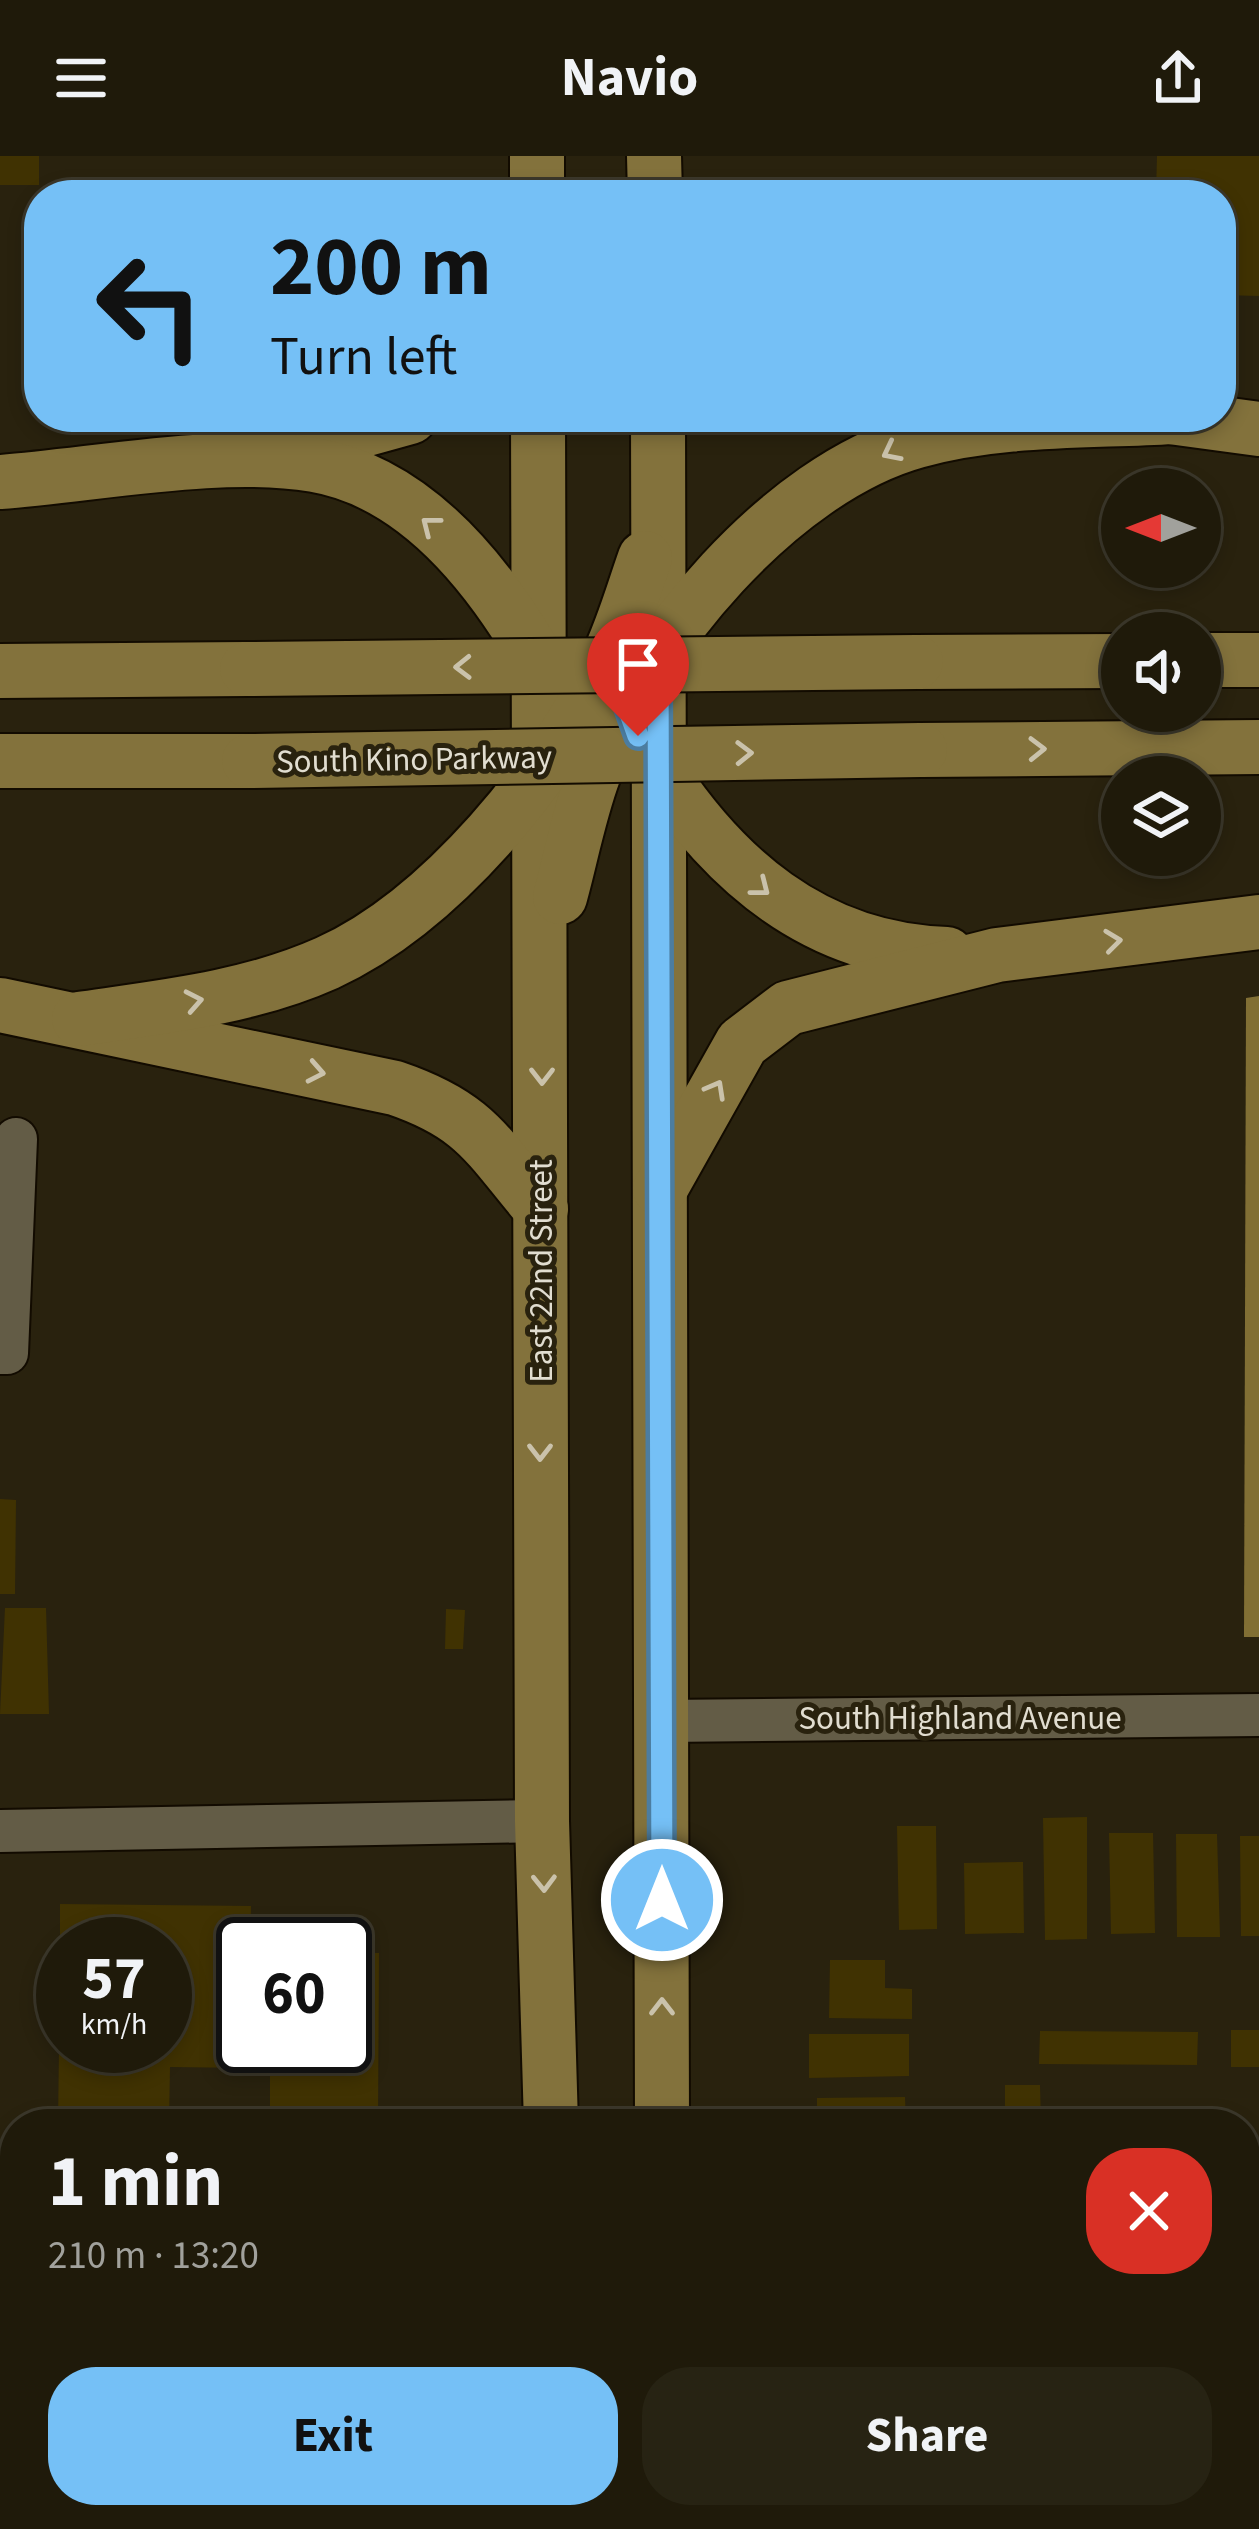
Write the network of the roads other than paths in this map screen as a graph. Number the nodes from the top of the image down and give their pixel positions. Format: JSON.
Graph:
{"nodes":[{"id":1,"x":353,"y":432,"type":"edge"},
{"id":2,"x":538,"y":432,"type":"edge"},
{"id":3,"x":658,"y":432,"type":"edge"},
{"id":4,"x":959,"y":432,"type":"edge"},
{"id":5,"x":243,"y":461,"type":"junction"},
{"id":6,"x":0,"y":482,"type":"edge"},
{"id":7,"x":539,"y":540,"type":"junction"},
{"id":8,"x":1221,"y":660,"type":"edge"},
{"id":9,"x":1259,"y":660,"type":"edge"},
{"id":10,"x":1101,"y":661,"type":"edge"},
{"id":11,"x":541,"y":666,"type":"junction"},
{"id":12,"x":0,"y":671,"type":"edge"},
{"id":13,"x":631,"y":676,"type":"junction"},
{"id":14,"x":573,"y":719,"type":"junction"},
{"id":15,"x":1259,"y":747,"type":"edge"},
{"id":16,"x":0,"y":761,"type":"edge"},
{"id":17,"x":658,"y":768,"type":"junction"},
{"id":18,"x":594,"y":772,"type":"junction"},
{"id":19,"x":541,"y":773,"type":"junction"},
{"id":20,"x":659,"y":916,"type":"junction"},
{"id":21,"x":1259,"y":922,"type":"edge"},
{"id":22,"x":997,"y":955,"type":"junction"},
{"id":23,"x":543,"y":959,"type":"junction"},
{"id":24,"x":0,"y":1006,"type":"edge"},
{"id":25,"x":79,"y":1019,"type":"junction"},
{"id":26,"x":18,"y":1139,"type":"edge"},
{"id":27,"x":659,"y":1191,"type":"junction"},
{"id":28,"x":541,"y":1208,"type":"junction"},
{"id":29,"x":0,"y":1353,"type":"edge"},
{"id":30,"x":1259,"y":1715,"type":"edge"},
{"id":31,"x":662,"y":1721,"type":"junction"},
{"id":32,"x":542,"y":1821,"type":"junction"},
{"id":33,"x":0,"y":1831,"type":"edge"},
{"id":34,"x":551,"y":2109,"type":"edge"},
{"id":35,"x":662,"y":2109,"type":"edge"}],
"edges":[{"from":1,"to":5,"type":"main road"},
{"from":2,"to":7,"type":"main road","name":"East 22nd Street"},
{"from":3,"to":13,"type":"main road"},
{"from":4,"to":13,"type":"main road","one_way":true},
{"from":5,"to":6,"type":"main road"},
{"from":11,"to":5,"type":"main road","one_way":true},
{"from":7,"to":11,"type":"main road","name":"East 22nd Street"},
{"from":7,"to":13,"type":"main road"},
{"from":8,"to":9,"type":"main road"},
{"from":10,"to":12,"type":"main road","one_way":true,"bridge":true},
{"from":11,"to":14,"type":"main road"},
{"from":11,"to":19,"type":"main road","name":"East 22nd Street"},
{"from":13,"to":14,"type":"main road"},
{"from":13,"to":17,"type":"main road"},
{"from":13,"to":18,"type":"main road"},
{"from":14,"to":18,"type":"main road"},
{"from":14,"to":19,"type":"main road"},
{"from":16,"to":15,"type":"main road","name":"South Kino Parkway","one_way":true,"bridge":true},
{"from":17,"to":20,"type":"main road"},
{"from":17,"to":22,"type":"main road","one_way":true},
{"from":18,"to":20,"type":"main road"},
{"from":18,"to":23,"type":"main road"},
{"from":19,"to":23,"type":"main road","name":"East 22nd Street"},
{"from":25,"to":19,"type":"main road","one_way":true},
{"from":20,"to":27,"type":"main road"},
{"from":22,"to":21,"type":"main road","one_way":true},
{"from":27,"to":22,"type":"main road","one_way":true},
{"from":23,"to":28,"type":"main road","name":"East 22nd Street","one_way":true},
{"from":24,"to":25,"type":"main road"},
{"from":25,"to":28,"type":"main road","one_way":true},
{"from":26,"to":29,"type":"street"},
{"from":27,"to":31,"type":"main road"},
{"from":28,"to":32,"type":"main road","name":"East 22nd Street","one_way":true},
{"from":30,"to":31,"type":"street","name":"South Highland Avenue"},
{"from":35,"to":31,"type":"main road","one_way":true},
{"from":32,"to":33,"type":"street"},
{"from":32,"to":34,"type":"main road","name":"East 22nd Street","one_way":true}]}
